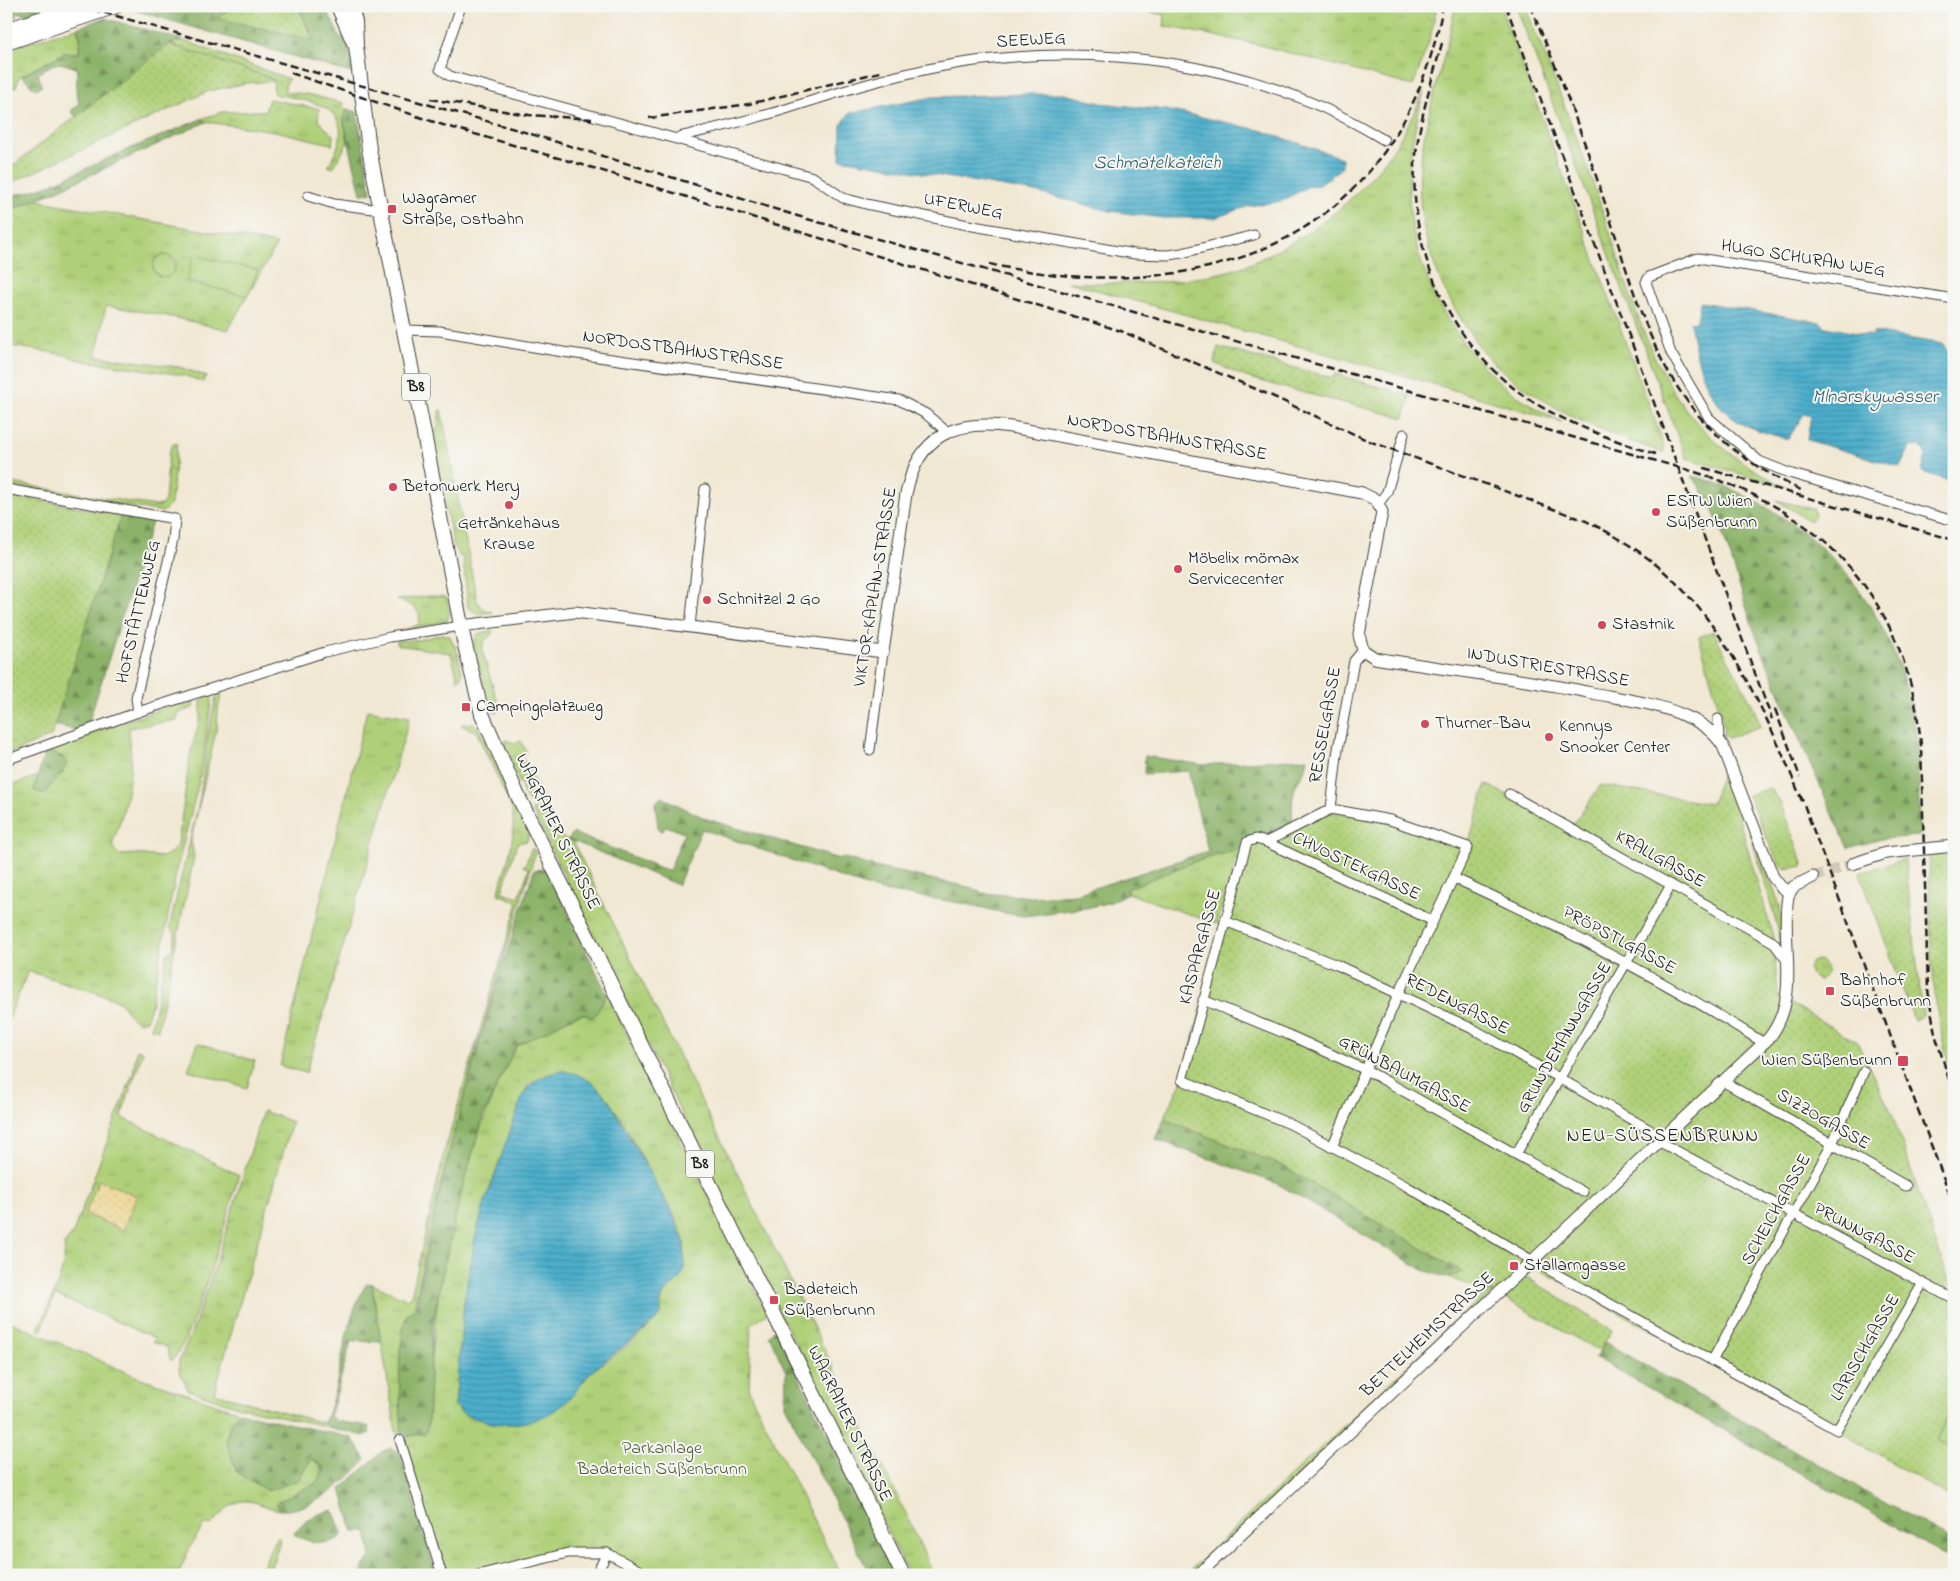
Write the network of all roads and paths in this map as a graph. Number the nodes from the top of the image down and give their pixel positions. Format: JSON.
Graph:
{"nodes":[{"id":1,"x":80,"y":6,"type":"edge"},
{"id":2,"x":116,"y":6,"type":"edge"},
{"id":3,"x":338,"y":6,"type":"edge"},
{"id":4,"x":351,"y":6,"type":"edge"},
{"id":5,"x":460,"y":6,"type":"edge"},
{"id":6,"x":6,"y":30,"type":"edge"},
{"id":7,"x":6,"y":43,"type":"edge"},
{"id":8,"x":356,"y":46,"type":"junction"},
{"id":9,"x":675,"y":138,"type":"junction"},
{"id":10,"x":1384,"y":140,"type":"dead end"},
{"id":11,"x":308,"y":196,"type":"dead end"},
{"id":12,"x":381,"y":210,"type":"junction"},
{"id":13,"x":1254,"y":235,"type":"dead end"},
{"id":14,"x":1954,"y":299,"type":"edge"},
{"id":15,"x":405,"y":330,"type":"junction"},
{"id":16,"x":1404,"y":434,"type":"dead end"},
{"id":17,"x":942,"y":435,"type":"junction"},
{"id":18,"x":6,"y":489,"type":"edge"},
{"id":19,"x":706,"y":489,"type":"dead end"},
{"id":20,"x":1379,"y":503,"type":"junction"},
{"id":21,"x":1954,"y":522,"type":"edge"},
{"id":22,"x":461,"y":626,"type":"junction"},
{"id":23,"x":690,"y":626,"type":"junction"},
{"id":24,"x":1363,"y":650,"type":"junction"},
{"id":25,"x":883,"y":652,"type":"junction"},
{"id":26,"x":138,"y":712,"type":"junction"},
{"id":27,"x":1718,"y":720,"type":"dead end"},
{"id":28,"x":1719,"y":740,"type":"junction"},
{"id":29,"x":870,"y":750,"type":"dead end"},
{"id":30,"x":6,"y":760,"type":"edge"},
{"id":31,"x":1509,"y":794,"type":"dead end"},
{"id":32,"x":1331,"y":809,"type":"junction"},
{"id":33,"x":1266,"y":842,"type":"junction"},
{"id":34,"x":1954,"y":846,"type":"edge"},
{"id":35,"x":1852,"y":864,"type":"tunnel mouth"},
{"id":36,"x":1813,"y":877,"type":"tunnel mouth"},
{"id":37,"x":1454,"y":878,"type":"junction"},
{"id":38,"x":1671,"y":885,"type":"junction"},
{"id":39,"x":1789,"y":892,"type":"junction"},
{"id":40,"x":1225,"y":921,"type":"junction"},
{"id":41,"x":1433,"y":921,"type":"junction"},
{"id":42,"x":1628,"y":962,"type":"junction"},
{"id":43,"x":1788,"y":962,"type":"junction"},
{"id":44,"x":1399,"y":993,"type":"junction"},
{"id":45,"x":1203,"y":1000,"type":"junction"},
{"id":46,"x":1764,"y":1043,"type":"junction"},
{"id":47,"x":1366,"y":1070,"type":"junction"},
{"id":48,"x":1864,"y":1071,"type":"dead end"},
{"id":49,"x":1561,"y":1078,"type":"junction"},
{"id":50,"x":1724,"y":1082,"type":"junction"},
{"id":51,"x":1662,"y":1140,"type":"junction"},
{"id":52,"x":1832,"y":1144,"type":"junction"},
{"id":53,"x":1332,"y":1147,"type":"junction"},
{"id":54,"x":1516,"y":1154,"type":"junction"},
{"id":55,"x":1906,"y":1186,"type":"dead end"},
{"id":56,"x":1583,"y":1192,"type":"dead end"},
{"id":57,"x":1794,"y":1215,"type":"junction"},
{"id":58,"x":1534,"y":1261,"type":"junction"},
{"id":59,"x":1923,"y":1283,"type":"junction"},
{"id":60,"x":1947,"y":1296,"type":"dead end"},
{"id":61,"x":1712,"y":1361,"type":"junction"},
{"id":62,"x":400,"y":1440,"type":"dead end"},
{"id":63,"x":607,"y":1553,"type":"junction"},
{"id":64,"x":442,"y":1575,"type":"edge"},
{"id":65,"x":476,"y":1575,"type":"edge"},
{"id":66,"x":596,"y":1575,"type":"edge"},
{"id":67,"x":648,"y":1575,"type":"edge"},
{"id":68,"x":903,"y":1575,"type":"edge"},
{"id":69,"x":1198,"y":1575,"type":"edge"}],
"edges":[{"from":1,"to":6,"type":"main road"},
{"from":2,"to":7,"type":"main road"},
{"from":3,"to":8,"type":"main road","name":"WAGRAMER STRASSE","number":"B8"},
{"from":4,"to":8,"type":"main road","name":"WAGRAMER STRASSE","number":"B8"},
{"from":5,"to":9,"type":"street","name":"UFERWEG"},
{"from":8,"to":12,"type":"main road","name":"WAGRAMER STRASSE","number":"B8"},
{"from":9,"to":10,"type":"street","name":"SEEWEG"},
{"from":9,"to":13,"type":"street","name":"UFERWEG"},
{"from":11,"to":12,"type":"street"},
{"from":12,"to":15,"type":"main road","name":"WAGRAMER STRASSE","number":"B8"},
{"from":14,"to":21,"type":"street","name":"HUGO SCHURAN WEG"},
{"from":15,"to":17,"type":"street","name":"NORDOSTBAHNSTRASSE"},
{"from":15,"to":22,"type":"main road","name":"WAGRAMER STRASSE","number":"B8"},
{"from":16,"to":20,"type":"street"},
{"from":17,"to":20,"type":"street","name":"NORDOSTBAHNSTRASSE"},
{"from":17,"to":25,"type":"street","name":"VIKTOR-KAPLAN-STRASSE"},
{"from":18,"to":26,"type":"street","name":"HOFSTÄTTENWEG"},
{"from":19,"to":23,"type":"street"},
{"from":20,"to":24,"type":"street","name":"RESSELGASSE"},
{"from":22,"to":23,"type":"street"},
{"from":22,"to":26,"type":"street"},
{"from":22,"to":68,"type":"main road","name":"WAGRAMER STRASSE","number":"B8"},
{"from":23,"to":25,"type":"street"},
{"from":24,"to":28,"type":"street","name":"INDUSTRIESTRASSE"},
{"from":24,"to":32,"type":"street","name":"RESSELGASSE"},
{"from":25,"to":29,"type":"street","name":"VIKTOR-KAPLAN-STRASSE"},
{"from":26,"to":30,"type":"street"},
{"from":27,"to":28,"type":"street"},
{"from":28,"to":39,"type":"street"},
{"from":31,"to":38,"type":"street","name":"KRALLGASSE"},
{"from":32,"to":33,"type":"street","name":"KASPARGASSE"},
{"from":32,"to":37,"type":"street"},
{"from":33,"to":40,"type":"street","name":"KASPARGASSE"},
{"from":33,"to":41,"type":"street","name":"CHVOSTEKGASSE"},
{"from":34,"to":35,"type":"street"},
{"from":36,"to":39,"type":"street"},
{"from":37,"to":41,"type":"street"},
{"from":37,"to":42,"type":"street","name":"PRÖPSTLGASSE"},
{"from":38,"to":42,"type":"street","name":"GRUNDEMANNGASSE"},
{"from":38,"to":43,"type":"street","name":"KRALLGASSE"},
{"from":39,"to":43,"type":"street","name":"BETTELHEIMSTRASSE"},
{"from":40,"to":44,"type":"street","name":"REDENGASSE"},
{"from":40,"to":45,"type":"street","name":"KASPARGASSE"},
{"from":41,"to":44,"type":"street"},
{"from":42,"to":46,"type":"street","name":"PRÖPSTLGASSE"},
{"from":42,"to":49,"type":"street","name":"GRUNDEMANNGASSE"},
{"from":43,"to":46,"type":"street","name":"BETTELHEIMSTRASSE"},
{"from":44,"to":47,"type":"street"},
{"from":44,"to":49,"type":"street","name":"REDENGASSE"},
{"from":45,"to":47,"type":"street","name":"GRÜNBAUMGASSE"},
{"from":45,"to":53,"type":"street","name":"KASPARGASSE"},
{"from":46,"to":50,"type":"street","name":"BETTELHEIMSTRASSE"},
{"from":47,"to":53,"type":"street"},
{"from":47,"to":54,"type":"street","name":"GRÜNBAUMGASSE"},
{"from":48,"to":52,"type":"street","name":"SCHEICHGASSE"},
{"from":49,"to":51,"type":"street","name":"REDENGASSE"},
{"from":49,"to":54,"type":"street","name":"GRUNDEMANNGASSE"},
{"from":50,"to":51,"type":"street","name":"BETTELHEIMSTRASSE"},
{"from":50,"to":52,"type":"street","name":"SIZZOGASSE"},
{"from":51,"to":57,"type":"street","name":"PRUNNGASSE"},
{"from":51,"to":58,"type":"street","name":"BETTELHEIMSTRASSE"},
{"from":52,"to":55,"type":"street","name":"SIZZOGASSE"},
{"from":52,"to":57,"type":"street","name":"SCHEICHGASSE"},
{"from":53,"to":58,"type":"street"},
{"from":54,"to":56,"type":"street","name":"GRÜNBAUMGASSE"},
{"from":57,"to":59,"type":"street","name":"PRUNNGASSE"},
{"from":57,"to":61,"type":"street","name":"SCHEICHGASSE"},
{"from":58,"to":61,"type":"street"},
{"from":58,"to":69,"type":"street","name":"BETTELHEIMSTRASSE"},
{"from":59,"to":60,"type":"street","name":"PRUNNGASSE"},
{"from":59,"to":61,"type":"street","name":"LARISCHGASSE"},
{"from":62,"to":64,"type":"street"},
{"from":63,"to":65,"type":"street"},
{"from":63,"to":66,"type":"street"},
{"from":63,"to":67,"type":"street"}]}
